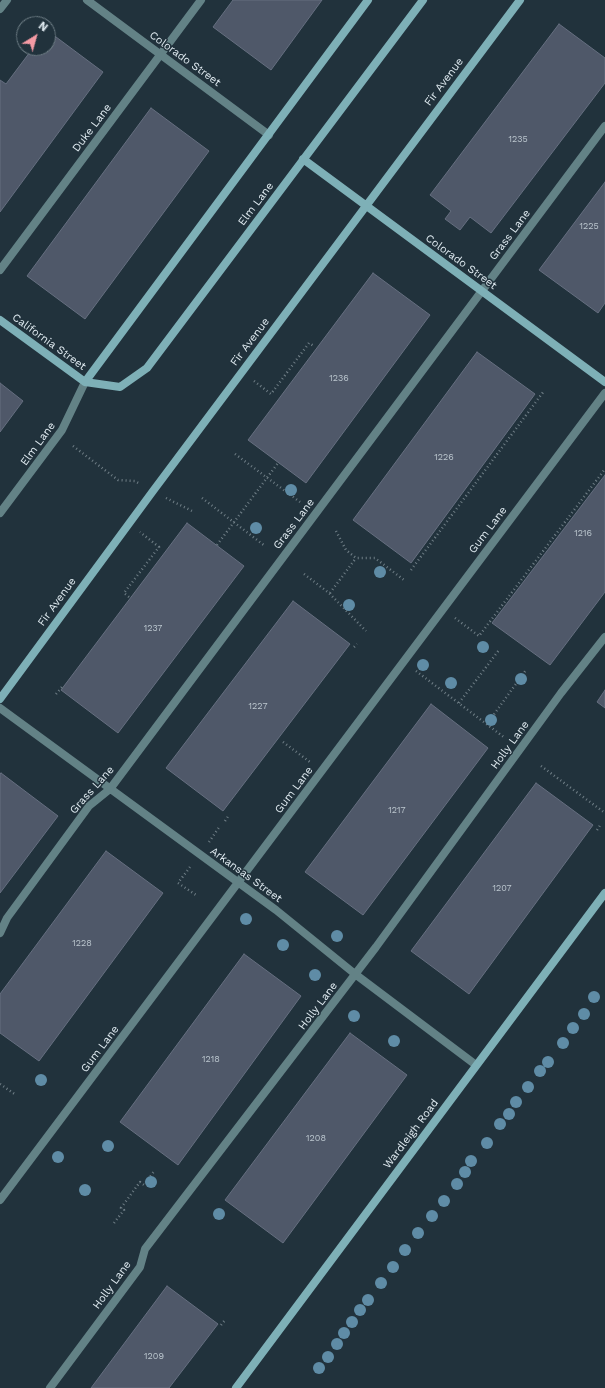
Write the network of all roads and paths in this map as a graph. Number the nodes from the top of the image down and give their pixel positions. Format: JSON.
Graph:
{"nodes":[{"id":1,"x":7,"y":0,"type":"edge"},
{"id":2,"x":87,"y":0,"type":"edge"},
{"id":3,"x":201,"y":0,"type":"edge"},
{"id":4,"x":368,"y":0,"type":"edge"},
{"id":5,"x":423,"y":0,"type":"edge"},
{"id":6,"x":520,"y":0,"type":"edge"},
{"id":7,"x":0,"y":9,"type":"edge"},
{"id":8,"x":160,"y":55,"type":"junction"},
{"id":9,"x":605,"y":126,"type":"edge"},
{"id":10,"x":269,"y":135,"type":"junction"},
{"id":11,"x":303,"y":160,"type":"junction"},
{"id":12,"x":366,"y":205,"type":"junction"},
{"id":13,"x":0,"y":270,"type":"edge"},
{"id":14,"x":482,"y":291,"type":"junction"},
{"id":15,"x":0,"y":320,"type":"edge"},
{"id":16,"x":314,"y":346,"type":"dead end"},
{"id":17,"x":242,"y":372,"type":"junction"},
{"id":18,"x":85,"y":382,"type":"junction"},
{"id":19,"x":605,"y":382,"type":"edge"},
{"id":20,"x":544,"y":391,"type":"dead end"},
{"id":21,"x":605,"y":393,"type":"edge"},
{"id":22,"x":73,"y":446,"type":"dead end"},
{"id":23,"x":235,"y":454,"type":"dead end"},
{"id":24,"x":278,"y":463,"type":"dead end"},
{"id":25,"x":605,"y":469,"type":"edge"},
{"id":26,"x":266,"y":478,"type":"junction"},
{"id":27,"x":118,"y":480,"type":"dead end"},
{"id":28,"x":202,"y":498,"type":"dead end"},
{"id":29,"x":300,"y":502,"type":"dead end"},
{"id":30,"x":0,"y":513,"type":"edge"},
{"id":31,"x":234,"y":522,"type":"junction"},
{"id":32,"x":129,"y":524,"type":"junction"},
{"id":33,"x":336,"y":531,"type":"dead end"},
{"id":34,"x":217,"y":545,"type":"dead end"},
{"id":35,"x":266,"y":546,"type":"dead end"},
{"id":36,"x":356,"y":558,"type":"junction"},
{"id":37,"x":411,"y":570,"type":"dead end"},
{"id":38,"x":304,"y":574,"type":"dead end"},
{"id":39,"x":404,"y":580,"type":"dead end"},
{"id":40,"x":330,"y":593,"type":"junction"},
{"id":41,"x":128,"y":597,"type":"dead end"},
{"id":42,"x":454,"y":618,"type":"dead end"},
{"id":43,"x":366,"y":631,"type":"dead end"},
{"id":44,"x":605,"y":637,"type":"edge"},
{"id":45,"x":357,"y":644,"type":"dead end"},
{"id":46,"x":354,"y":647,"type":"dead end"},
{"id":47,"x":499,"y":650,"type":"dead end"},
{"id":48,"x":526,"y":670,"type":"dead end"},
{"id":49,"x":416,"y":671,"type":"dead end"},
{"id":50,"x":62,"y":687,"type":"dead end"},
{"id":51,"x":56,"y":694,"type":"dead end"},
{"id":52,"x":0,"y":699,"type":"edge"},
{"id":53,"x":459,"y":703,"type":"junction"},
{"id":54,"x":0,"y":708,"type":"edge"},
{"id":55,"x":487,"y":724,"type":"junction"},
{"id":56,"x":505,"y":738,"type":"dead end"},
{"id":57,"x":284,"y":742,"type":"dead end"},
{"id":58,"x":541,"y":766,"type":"dead end"},
{"id":59,"x":322,"y":770,"type":"junction"},
{"id":60,"x":110,"y":789,"type":"junction"},
{"id":61,"x":605,"y":813,"type":"edge"},
{"id":62,"x":229,"y":815,"type":"dead end"},
{"id":63,"x":225,"y":821,"type":"dead end"},
{"id":64,"x":601,"y":824,"type":"dead end"},
{"id":65,"x":597,"y":830,"type":"dead end"},
{"id":66,"x":238,"y":883,"type":"junction"},
{"id":67,"x":605,"y":893,"type":"edge"},
{"id":68,"x":0,"y":933,"type":"edge"},
{"id":69,"x":355,"y":974,"type":"junction"},
{"id":70,"x":476,"y":1065,"type":"junction"},
{"id":71,"x":0,"y":1084,"type":"edge"},
{"id":72,"x":16,"y":1095,"type":"dead end"},
{"id":73,"x":155,"y":1170,"type":"dead end"},
{"id":74,"x":0,"y":1200,"type":"edge"},
{"id":75,"x":114,"y":1223,"type":"dead end"},
{"id":76,"x":224,"y":1320,"type":"dead end"},
{"id":77,"x":221,"y":1325,"type":"dead end"},
{"id":78,"x":50,"y":1388,"type":"edge"},
{"id":79,"x":236,"y":1388,"type":"edge"}],
"edges":[{"from":1,"to":7,"type":"street"},
{"from":2,"to":8,"type":"street","name":"Colorado Street"},
{"from":3,"to":8,"type":"street","name":"Duke Lane"},
{"from":4,"to":10,"type":"street","name":"Elm Lane"},
{"from":5,"to":11,"type":"street","name":"Elm Lane"},
{"from":6,"to":12,"type":"street","name":"Fir Avenue"},
{"from":8,"to":10,"type":"street","name":"Colorado Street"},
{"from":8,"to":13,"type":"street","name":"Duke Lane"},
{"from":9,"to":14,"type":"street","name":"Grass Lane"},
{"from":10,"to":18,"type":"street","name":"Elm Lane"},
{"from":11,"to":12,"type":"street","name":"Colorado Street"},
{"from":11,"to":18,"type":"street","name":"Elm Lane"},
{"from":12,"to":14,"type":"street","name":"Colorado Street"},
{"from":12,"to":17,"type":"street","name":"Fir Avenue"},
{"from":14,"to":19,"type":"street","name":"Colorado Street"},
{"from":14,"to":60,"type":"street","name":"Grass Lane"},
{"from":15,"to":18,"type":"street","name":"California Street"},
{"from":16,"to":17,"type":"path"},
{"from":17,"to":32,"type":"street","name":"Fir Avenue"},
{"from":18,"to":30,"type":"street","name":"Elm Lane"},
{"from":20,"to":37,"type":"path"},
{"from":21,"to":59,"type":"street","name":"Gum Lane"},
{"from":22,"to":27,"type":"path"},
{"from":23,"to":26,"type":"path"},
{"from":24,"to":26,"type":"path"},
{"from":25,"to":42,"type":"path"},
{"from":26,"to":29,"type":"path"},
{"from":26,"to":31,"type":"path"},
{"from":28,"to":31,"type":"path"},
{"from":31,"to":34,"type":"path"},
{"from":31,"to":35,"type":"path"},
{"from":32,"to":41,"type":"path"},
{"from":32,"to":52,"type":"street","name":"Fir Avenue"},
{"from":33,"to":36,"type":"path"},
{"from":36,"to":39,"type":"path"},
{"from":36,"to":40,"type":"path"},
{"from":38,"to":40,"type":"path"},
{"from":40,"to":43,"type":"path"},
{"from":44,"to":69,"type":"street","name":"Holly Lane"},
{"from":45,"to":46,"type":"path"},
{"from":47,"to":53,"type":"path"},
{"from":48,"to":55,"type":"path"},
{"from":49,"to":53,"type":"path"},
{"from":50,"to":51,"type":"path"},
{"from":53,"to":55,"type":"path"},
{"from":54,"to":60,"type":"street","name":"Arkansas Street"},
{"from":55,"to":56,"type":"path"},
{"from":57,"to":59,"type":"path"},
{"from":58,"to":61,"type":"path"},
{"from":59,"to":66,"type":"street","name":"Gum Lane"},
{"from":60,"to":66,"type":"street","name":"Arkansas Street"},
{"from":60,"to":68,"type":"street","name":"Grass Lane"},
{"from":62,"to":63,"type":"path"},
{"from":64,"to":65,"type":"path"},
{"from":66,"to":69,"type":"street","name":"Arkansas Street"},
{"from":66,"to":74,"type":"street","name":"Gum Lane"},
{"from":67,"to":70,"type":"street","name":"Wardleigh Road"},
{"from":69,"to":70,"type":"street","name":"Arkansas Street"},
{"from":69,"to":78,"type":"street","name":"Holly Lane"},
{"from":70,"to":79,"type":"street","name":"Wardleigh Road"},
{"from":71,"to":72,"type":"path"},
{"from":73,"to":75,"type":"path"},
{"from":76,"to":77,"type":"path"}]}
